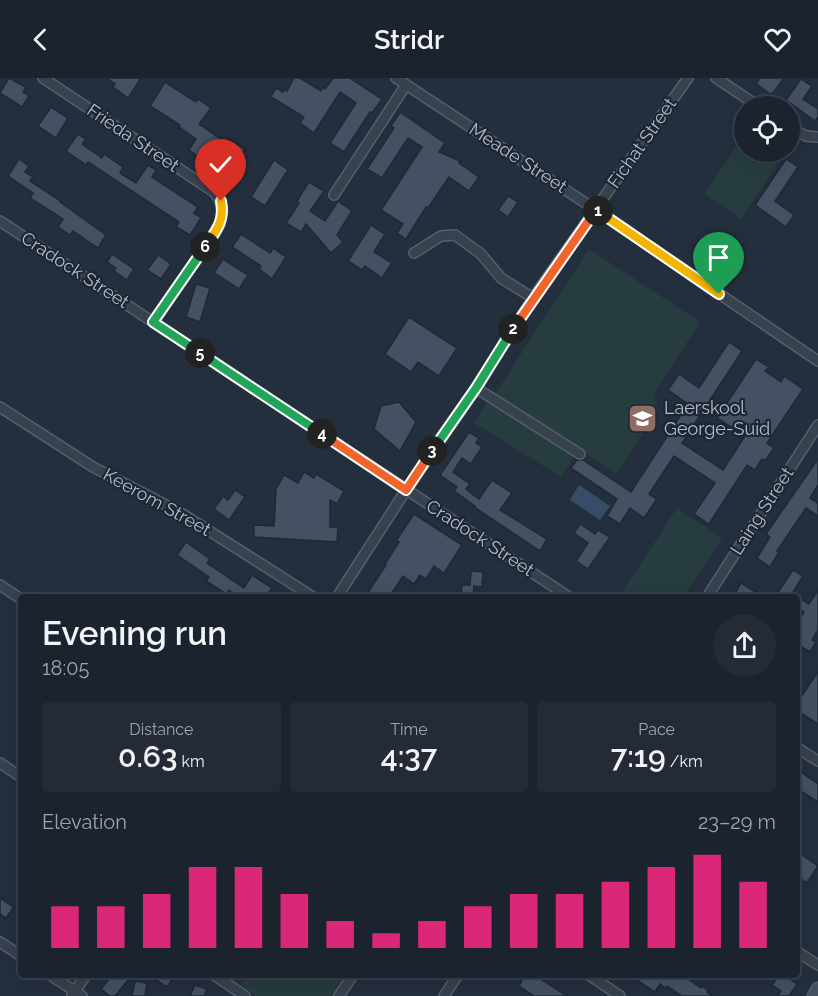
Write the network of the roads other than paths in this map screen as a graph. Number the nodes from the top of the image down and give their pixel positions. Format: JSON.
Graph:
{"nodes":[{"id":1,"x":43,"y":78,"type":"edge"},
{"id":2,"x":396,"y":78,"type":"edge"},
{"id":3,"x":688,"y":78,"type":"edge"},
{"id":4,"x":716,"y":78,"type":"edge"},
{"id":5,"x":406,"y":85,"type":"junction"},
{"id":6,"x":743,"y":96,"type":"edge"},
{"id":7,"x":800,"y":132,"type":"edge"},
{"id":8,"x":818,"y":137,"type":"edge"},
{"id":9,"x":334,"y":195,"type":"dead end"},
{"id":10,"x":596,"y":210,"type":"junction"},
{"id":11,"x":0,"y":220,"type":"edge"},
{"id":12,"x":414,"y":253,"type":"dead end"},
{"id":13,"x":533,"y":298,"type":"junction"},
{"id":14,"x":153,"y":322,"type":"junction"},
{"id":15,"x":818,"y":361,"type":"edge"},
{"id":16,"x":476,"y":388,"type":"junction"},
{"id":17,"x":0,"y":407,"type":"edge"},
{"id":18,"x":818,"y":425,"type":"edge"},
{"id":19,"x":580,"y":454,"type":"dead end"},
{"id":20,"x":406,"y":490,"type":"junction"},
{"id":21,"x":0,"y":585,"type":"edge"},
{"id":22,"x":308,"y":594,"type":"edge"},
{"id":23,"x":339,"y":594,"type":"edge"},
{"id":24,"x":564,"y":594,"type":"edge"},
{"id":25,"x":709,"y":594,"type":"edge"},
{"id":26,"x":18,"y":597,"type":"edge"},
{"id":27,"x":800,"y":750,"type":"edge"},
{"id":28,"x":818,"y":761,"type":"edge"},
{"id":29,"x":0,"y":763,"type":"edge"},
{"id":30,"x":18,"y":775,"type":"edge"},
{"id":31,"x":0,"y":942,"type":"edge"},
{"id":32,"x":18,"y":954,"type":"edge"},
{"id":33,"x":800,"y":954,"type":"edge"},
{"id":34,"x":818,"y":965,"type":"edge"},
{"id":35,"x":54,"y":978,"type":"edge"},
{"id":36,"x":84,"y":978,"type":"edge"},
{"id":37,"x":218,"y":978,"type":"edge"},
{"id":38,"x":351,"y":978,"type":"edge"},
{"id":39,"x":456,"y":978,"type":"edge"},
{"id":40,"x":593,"y":978,"type":"edge"},
{"id":41,"x":818,"y":989,"type":"edge"},
{"id":42,"x":76,"y":994,"type":"edge"},
{"id":43,"x":245,"y":996,"type":"edge"},
{"id":44,"x":339,"y":996,"type":"edge"},
{"id":45,"x":444,"y":996,"type":"edge"},
{"id":46,"x":620,"y":996,"type":"edge"},
{"id":47,"x":814,"y":996,"type":"edge"}],
"edges":[{"from":1,"to":14,"type":"street","name":"Frieda Street"},
{"from":2,"to":5,"type":"street","name":"Meade Street"},
{"from":3,"to":10,"type":"street","name":"Fichat Street"},
{"from":4,"to":6,"type":"street"},
{"from":5,"to":9,"type":"street"},
{"from":5,"to":10,"type":"street","name":"Meade Street"},
{"from":7,"to":8,"type":"street"},
{"from":10,"to":13,"type":"street","name":"Fichat Street"},
{"from":10,"to":15,"type":"street","name":"Meade Street"},
{"from":11,"to":14,"type":"street","name":"Cradock Street"},
{"from":12,"to":13,"type":"street"},
{"from":13,"to":16,"type":"street","name":"Fichat Street"},
{"from":14,"to":20,"type":"street","name":"Cradock Street"},
{"from":16,"to":19,"type":"street"},
{"from":16,"to":20,"type":"street","name":"Fichat Street"},
{"from":17,"to":22,"type":"street","name":"Keerom Street"},
{"from":18,"to":25,"type":"street","name":"Laing Street"},
{"from":20,"to":23,"type":"street","name":"Fichat Street"},
{"from":20,"to":24,"type":"street","name":"Cradock Street"},
{"from":21,"to":26,"type":"street"},
{"from":27,"to":28,"type":"street"},
{"from":29,"to":30,"type":"street"},
{"from":31,"to":32,"type":"street"},
{"from":33,"to":34,"type":"street"},
{"from":35,"to":42,"type":"street"},
{"from":36,"to":42,"type":"street"},
{"from":37,"to":43,"type":"street"},
{"from":38,"to":44,"type":"street"},
{"from":39,"to":45,"type":"street"},
{"from":40,"to":46,"type":"street"},
{"from":41,"to":47,"type":"street"}]}
